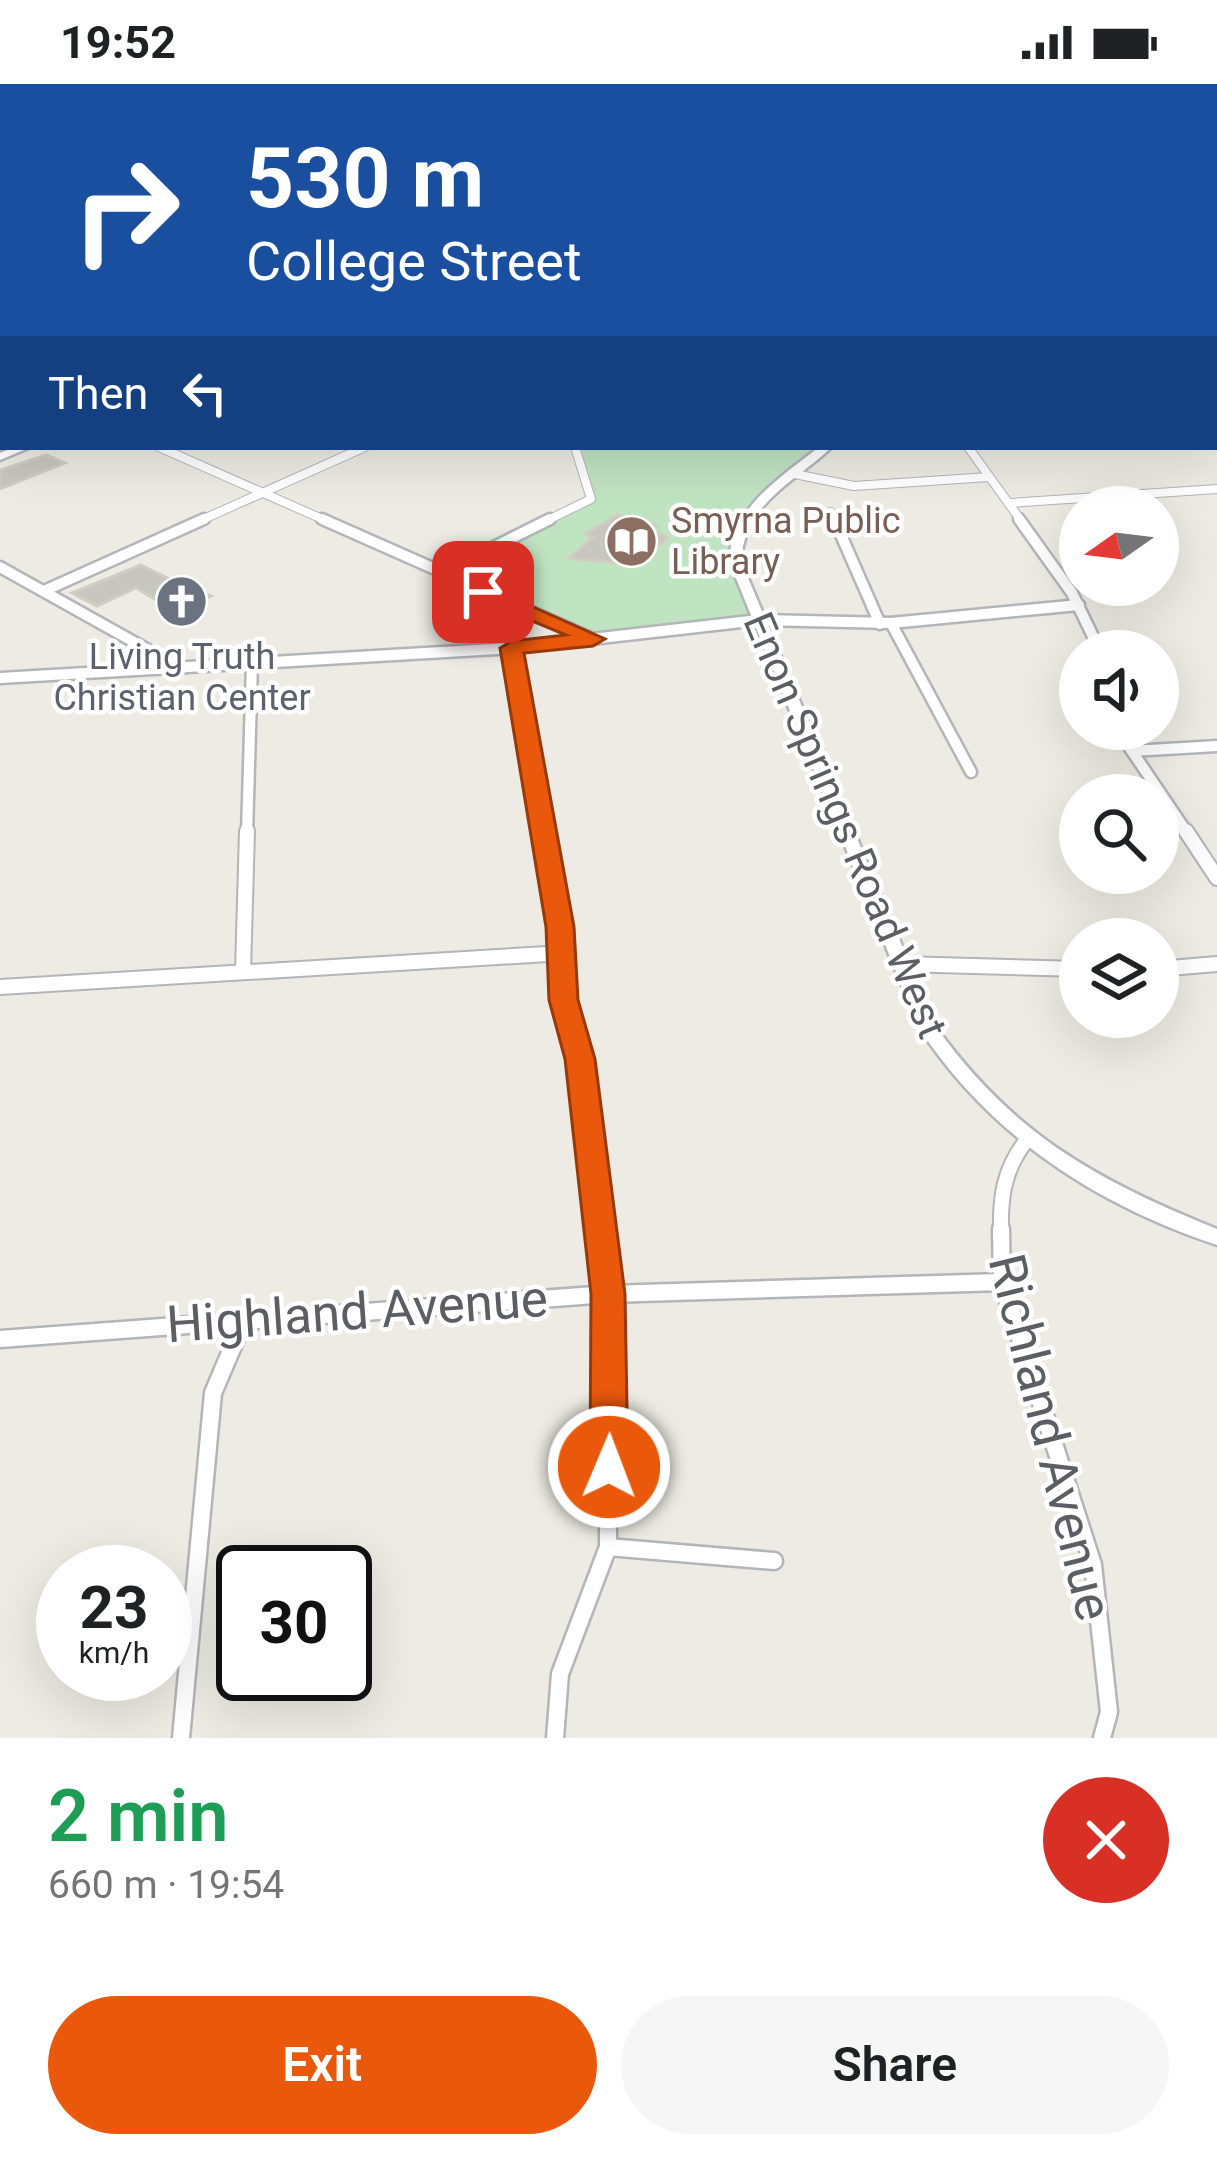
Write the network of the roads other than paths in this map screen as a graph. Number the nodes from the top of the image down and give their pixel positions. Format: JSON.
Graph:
{"nodes":[{"id":1,"x":166,"y":450,"type":"edge"},
{"id":2,"x":358,"y":450,"type":"edge"},
{"id":3,"x":575,"y":450,"type":"edge"},
{"id":4,"x":823,"y":450,"type":"edge"},
{"id":5,"x":970,"y":450,"type":"edge"},
{"id":6,"x":795,"y":474,"type":"junction"},
{"id":7,"x":989,"y":478,"type":"junction"},
{"id":8,"x":1217,"y":489,"type":"edge"},
{"id":9,"x":261,"y":493,"type":"junction"},
{"id":10,"x":1009,"y":503,"type":"junction"},
{"id":11,"x":831,"y":512,"type":"dead end"},
{"id":12,"x":0,"y":567,"type":"edge"},
{"id":13,"x":440,"y":574,"type":"junction"},
{"id":14,"x":1059,"y":576,"type":"edge"},
{"id":15,"x":46,"y":590,"type":"junction"},
{"id":16,"x":1068,"y":606,"type":"edge"},
{"id":17,"x":759,"y":620,"type":"junction"},
{"id":18,"x":885,"y":623,"type":"junction"},
{"id":19,"x":593,"y":639,"type":"junction"},
{"id":20,"x":512,"y":648,"type":"junction"},
{"id":21,"x":253,"y":663,"type":"junction"},
{"id":22,"x":178,"y":667,"type":"junction"},
{"id":23,"x":0,"y":678,"type":"edge"},
{"id":24,"x":1217,"y":746,"type":"edge"},
{"id":25,"x":1132,"y":751,"type":"joint"},
{"id":26,"x":971,"y":772,"type":"dead end"},
{"id":27,"x":1217,"y":878,"type":"edge"},
{"id":28,"x":564,"y":953,"type":"junction"},
{"id":29,"x":901,"y":964,"type":"junction"},
{"id":30,"x":1217,"y":964,"type":"edge"},
{"id":31,"x":1179,"y":967,"type":"edge"},
{"id":32,"x":1059,"y":968,"type":"edge"},
{"id":33,"x":243,"y":971,"type":"junction"},
{"id":34,"x":0,"y":987,"type":"edge"},
{"id":35,"x":1026,"y":1141,"type":"junction"},
{"id":36,"x":1217,"y":1237,"type":"edge"},
{"id":37,"x":1002,"y":1282,"type":"junction"},
{"id":38,"x":608,"y":1294,"type":"junction"},
{"id":39,"x":245,"y":1318,"type":"junction"},
{"id":40,"x":0,"y":1340,"type":"edge"},
{"id":41,"x":608,"y":1547,"type":"junction"},
{"id":42,"x":774,"y":1561,"type":"dead end"},
{"id":43,"x":181,"y":1738,"type":"edge"},
{"id":44,"x":555,"y":1738,"type":"edge"},
{"id":45,"x":1102,"y":1738,"type":"edge"}],
"edges":[{"from":1,"to":9,"type":"street"},
{"from":2,"to":9,"type":"street"},
{"from":3,"to":13,"type":"street"},
{"from":4,"to":6,"type":"street","name":"Enon Springs Road West"},
{"from":5,"to":7,"type":"street"},
{"from":6,"to":7,"type":"street"},
{"from":6,"to":17,"type":"street","name":"Enon Springs Road West"},
{"from":7,"to":10,"type":"street"},
{"from":8,"to":10,"type":"street"},
{"from":9,"to":13,"type":"street"},
{"from":9,"to":15,"type":"street"},
{"from":10,"to":14,"type":"street"},
{"from":11,"to":18,"type":"street"},
{"from":12,"to":15,"type":"street"},
{"from":13,"to":19,"type":"street"},
{"from":15,"to":22,"type":"street"},
{"from":16,"to":18,"type":"street"},
{"from":17,"to":18,"type":"street"},
{"from":17,"to":19,"type":"street"},
{"from":17,"to":29,"type":"street","name":"Enon Springs Road West"},
{"from":18,"to":26,"type":"street"},
{"from":19,"to":20,"type":"street"},
{"from":20,"to":21,"type":"street"},
{"from":20,"to":28,"type":"street"},
{"from":21,"to":22,"type":"street"},
{"from":21,"to":33,"type":"street"},
{"from":22,"to":23,"type":"street"},
{"from":24,"to":25,"type":"street"},
{"from":25,"to":27,"type":"street"},
{"from":28,"to":33,"type":"street"},
{"from":28,"to":38,"type":"street"},
{"from":29,"to":32,"type":"street"},
{"from":29,"to":35,"type":"street","name":"Enon Springs Road West"},
{"from":30,"to":31,"type":"street"},
{"from":33,"to":34,"type":"street"},
{"from":35,"to":36,"type":"street","name":"Enon Springs Road West"},
{"from":35,"to":37,"type":"street","name":"Richland Avenue"},
{"from":37,"to":38,"type":"street","name":"Highland Avenue"},
{"from":37,"to":45,"type":"street","name":"Richland Avenue"},
{"from":38,"to":39,"type":"street","name":"Highland Avenue"},
{"from":38,"to":41,"type":"street"},
{"from":39,"to":40,"type":"street","name":"Highland Avenue"},
{"from":39,"to":43,"type":"street"},
{"from":41,"to":42,"type":"street"},
{"from":41,"to":44,"type":"street"}]}
